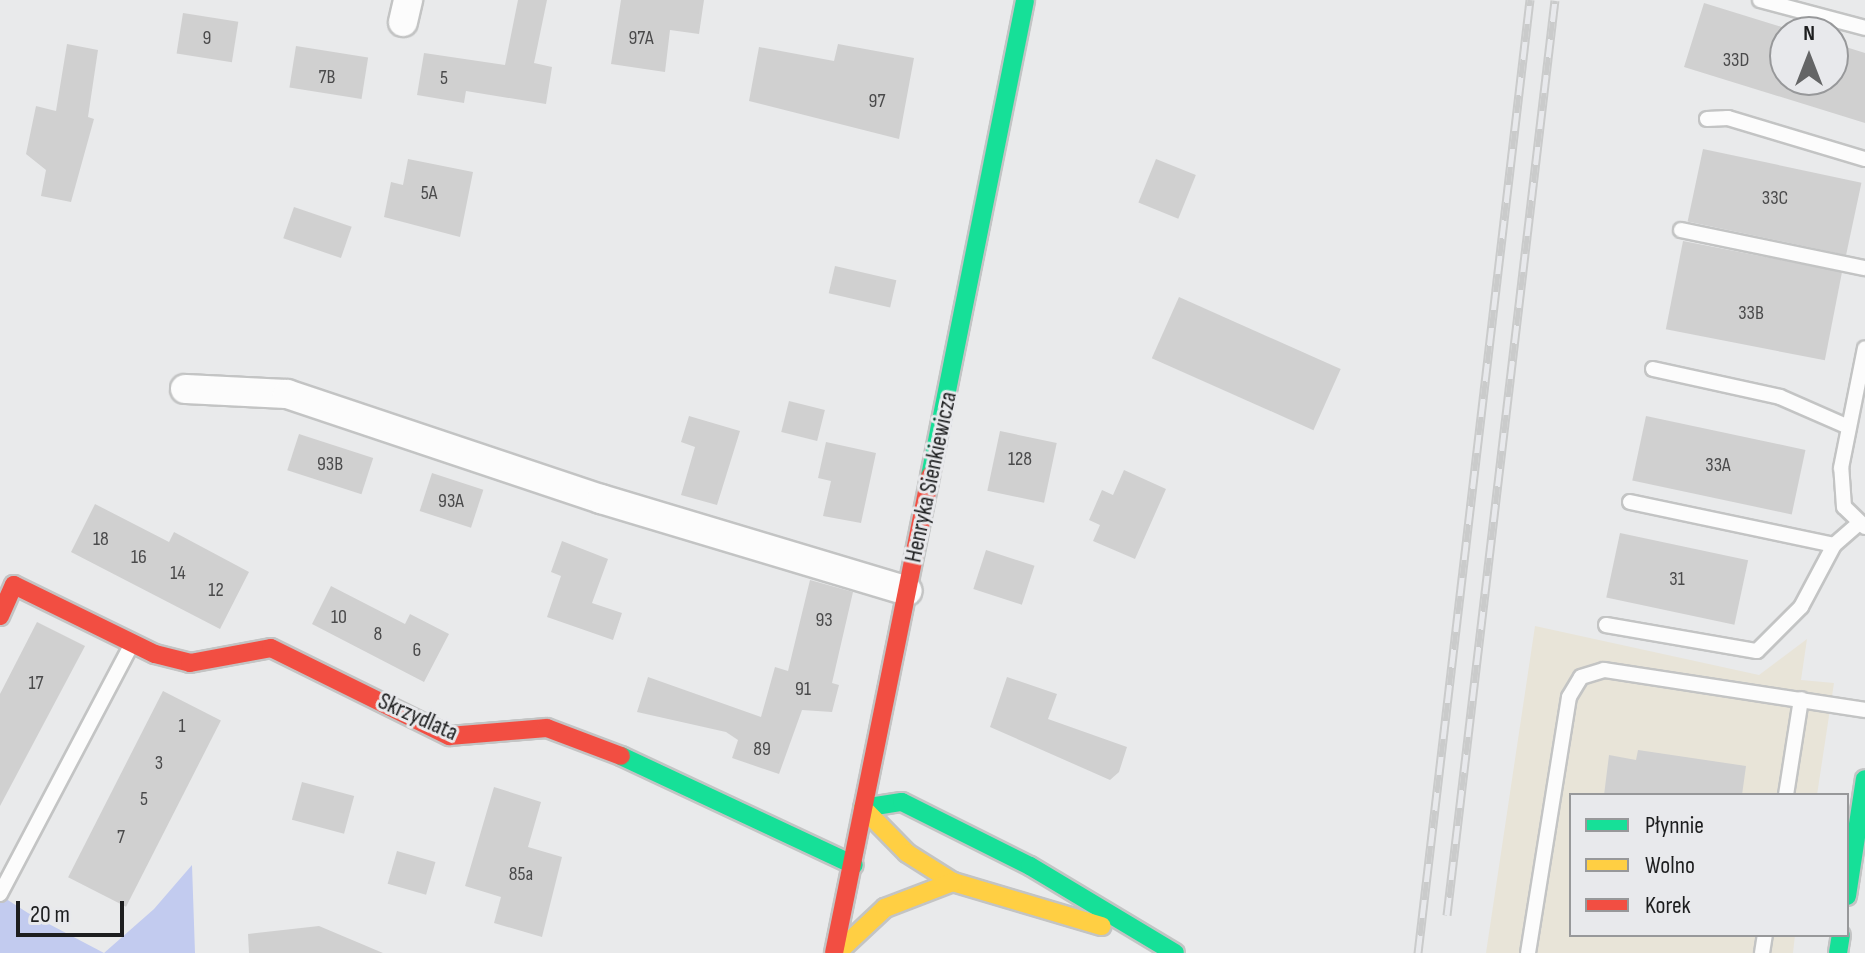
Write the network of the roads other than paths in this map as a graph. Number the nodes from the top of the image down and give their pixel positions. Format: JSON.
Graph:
{"nodes":[{"id":1,"x":1025,"y":0,"type":"edge"},
{"id":2,"x":1760,"y":0,"type":"edge"},
{"id":3,"x":1865,"y":28,"type":"edge"},
{"id":4,"x":1707,"y":119,"type":"dead end"},
{"id":5,"x":1865,"y":159,"type":"edge"},
{"id":6,"x":1681,"y":230,"type":"dead end"},
{"id":7,"x":1865,"y":268,"type":"edge"},
{"id":8,"x":1865,"y":348,"type":"edge"},
{"id":9,"x":1653,"y":369,"type":"dead end"},
{"id":10,"x":185,"y":389,"type":"dead end"},
{"id":11,"x":1846,"y":426,"type":"junction"},
{"id":12,"x":1630,"y":502,"type":"dead end"},
{"id":13,"x":1861,"y":526,"type":"edge"},
{"id":14,"x":1834,"y":545,"type":"junction"},
{"id":15,"x":908,"y":591,"type":"junction"},
{"id":16,"x":0,"y":616,"type":"edge"},
{"id":17,"x":1606,"y":625,"type":"dead end"},
{"id":18,"x":133,"y":642,"type":"junction"},
{"id":19,"x":1801,"y":699,"type":"junction"},
{"id":20,"x":1865,"y":710,"type":"edge"},
{"id":21,"x":1865,"y":779,"type":"edge"},
{"id":22,"x":1786,"y":793,"type":"edge"},
{"id":23,"x":863,"y":808,"type":"junction"},
{"id":24,"x":854,"y":865,"type":"junction"},
{"id":25,"x":953,"y":882,"type":"junction"},
{"id":26,"x":1849,"y":883,"type":"edge"},
{"id":27,"x":0,"y":894,"type":"edge"},
{"id":28,"x":1135,"y":935,"type":"junction"},
{"id":29,"x":835,"y":953,"type":"edge"},
{"id":30,"x":1175,"y":953,"type":"edge"},
{"id":31,"x":1528,"y":953,"type":"edge"}],
"edges":[{"from":1,"to":15,"type":"street","name":"Henryka Sienkiewicza"},
{"from":2,"to":3,"type":"lane"},
{"from":4,"to":5,"type":"lane"},
{"from":6,"to":7,"type":"lane"},
{"from":8,"to":11,"type":"lane"},
{"from":9,"to":11,"type":"lane"},
{"from":10,"to":15,"type":"street"},
{"from":11,"to":13,"type":"lane"},
{"from":12,"to":14,"type":"lane"},
{"from":13,"to":14,"type":"lane"},
{"from":14,"to":17,"type":"lane"},
{"from":15,"to":23,"type":"street","name":"Henryka Sienkiewicza"},
{"from":16,"to":18,"type":"street","name":"Skrzydlata"},
{"from":18,"to":24,"type":"street","name":"Skrzydlata"},
{"from":18,"to":27,"type":"lane"},
{"from":19,"to":20,"type":"lane"},
{"from":19,"to":22,"type":"lane"},
{"from":19,"to":31,"type":"lane"},
{"from":21,"to":26,"type":"street"},
{"from":23,"to":24,"type":"street","name":"Henryka Sienkiewicza"},
{"from":23,"to":25,"type":"street"},
{"from":23,"to":28,"type":"street"},
{"from":24,"to":29,"type":"street","name":"Henryka Sienkiewicza"},
{"from":25,"to":28,"type":"street"},
{"from":25,"to":29,"type":"street"},
{"from":28,"to":30,"type":"street"}]}
